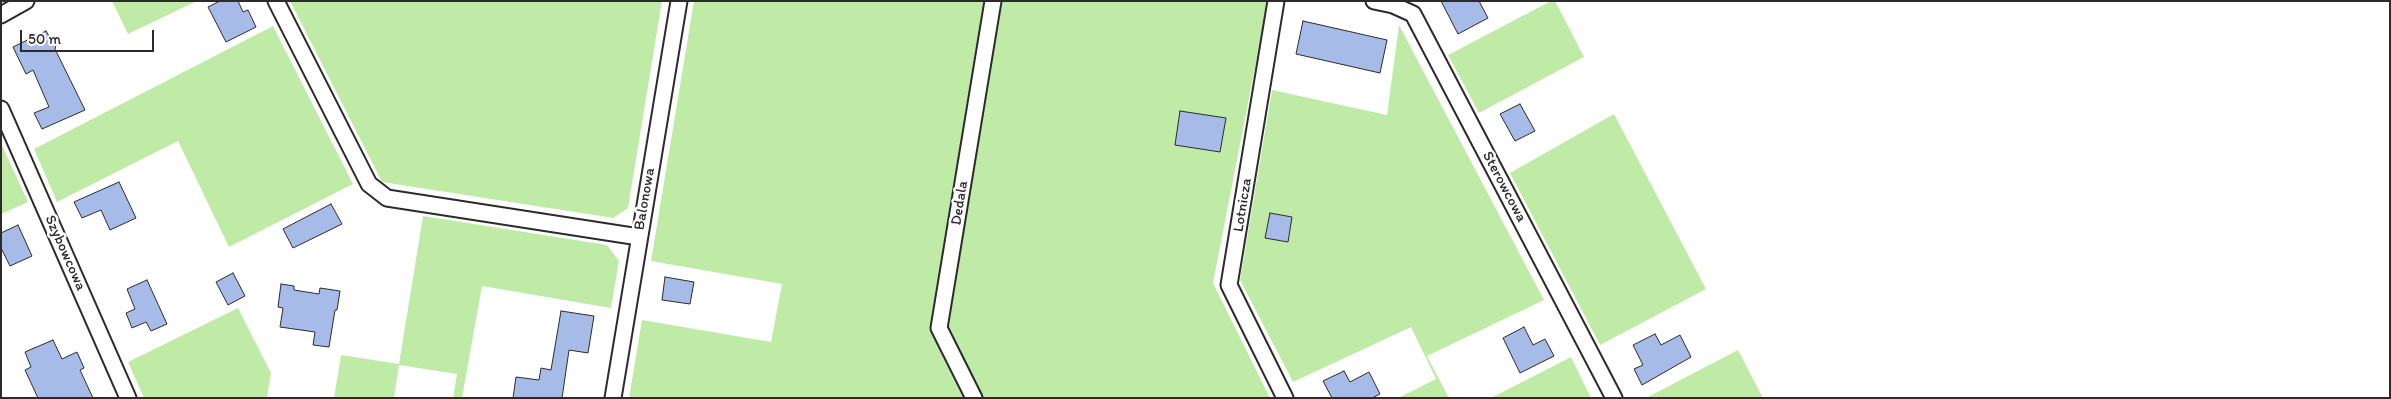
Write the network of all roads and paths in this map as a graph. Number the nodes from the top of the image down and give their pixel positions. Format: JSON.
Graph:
{"nodes":[{"id":1,"x":26,"y":1,"type":"edge"},
{"id":2,"x":276,"y":1,"type":"edge"},
{"id":3,"x":679,"y":1,"type":"edge"},
{"id":4,"x":993,"y":1,"type":"edge"},
{"id":5,"x":1276,"y":1,"type":"edge"},
{"id":6,"x":1374,"y":1,"type":"edge"},
{"id":7,"x":1,"y":15,"type":"edge"},
{"id":8,"x":1,"y":109,"type":"edge"},
{"id":9,"x":639,"y":237,"type":"junction"},
{"id":10,"x":128,"y":398,"type":"edge"},
{"id":11,"x":613,"y":398,"type":"edge"},
{"id":12,"x":974,"y":398,"type":"edge"},
{"id":13,"x":1285,"y":398,"type":"edge"},
{"id":14,"x":1614,"y":398,"type":"edge"}],
"edges":[{"from":1,"to":7,"type":"street"},
{"from":2,"to":9,"type":"street"},
{"from":3,"to":9,"type":"street","name":"Balonowa"},
{"from":4,"to":12,"type":"street","name":"Dedala"},
{"from":5,"to":13,"type":"street","name":"Lotnicza"},
{"from":6,"to":14,"type":"street","name":"Sterowcowa"},
{"from":8,"to":10,"type":"street","name":"Szybowcowa"},
{"from":9,"to":11,"type":"street","name":"Balonowa"}]}
